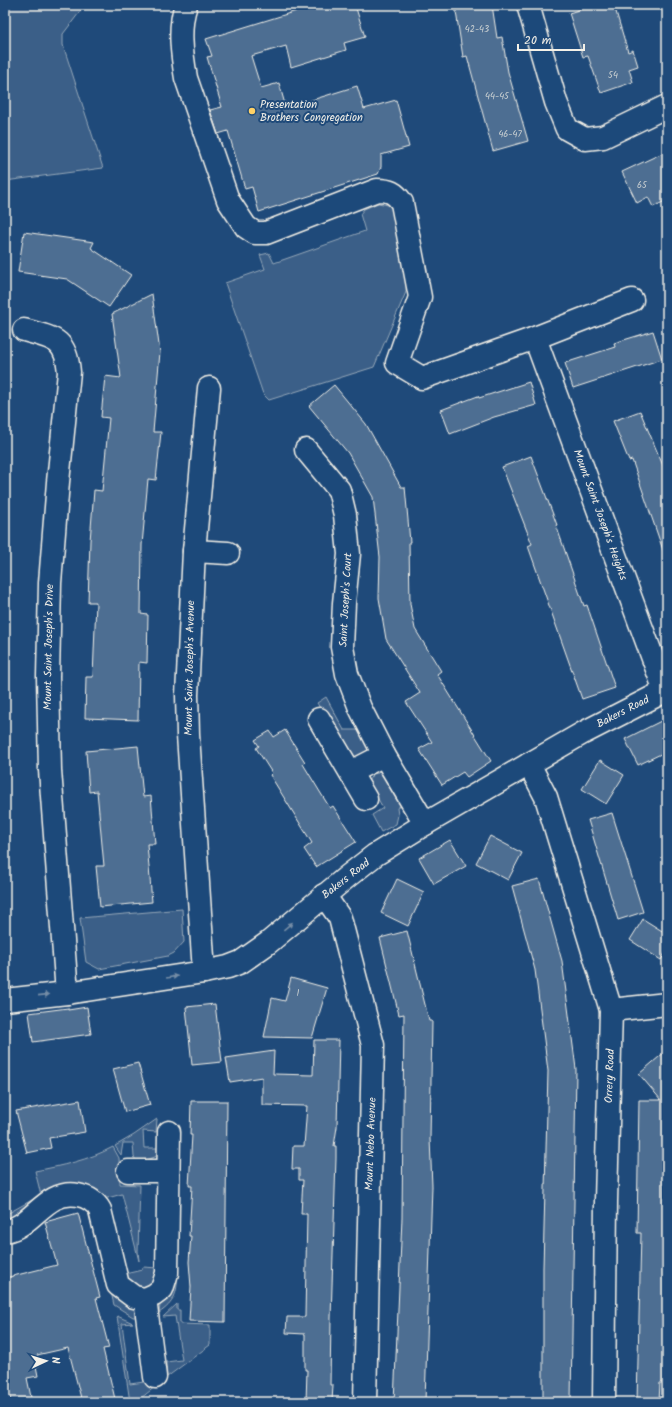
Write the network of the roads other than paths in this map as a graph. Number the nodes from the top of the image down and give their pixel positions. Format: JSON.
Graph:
{"nodes":[{"id":1,"x":528,"y":5,"type":"edge"},
{"id":2,"x":189,"y":6,"type":"edge"},
{"id":3,"x":667,"y":106,"type":"edge"},
{"id":4,"x":632,"y":300,"type":"dead end"},
{"id":5,"x":24,"y":330,"type":"dead end"},
{"id":6,"x":535,"y":338,"type":"junction"},
{"id":7,"x":209,"y":388,"type":"dead end"},
{"id":8,"x":306,"y":450,"type":"dead end"},
{"id":9,"x":194,"y":551,"type":"junction"},
{"id":10,"x":228,"y":553,"type":"dead end"},
{"id":11,"x":666,"y":691,"type":"edge"},
{"id":12,"x":319,"y":719,"type":"dead end"},
{"id":13,"x":384,"y":755,"type":"junction"},
{"id":14,"x":529,"y":764,"type":"junction"},
{"id":15,"x":351,"y":772,"type":"junction"},
{"id":16,"x":366,"y":799,"type":"dead end"},
{"id":17,"x":424,"y":824,"type":"junction"},
{"id":18,"x":324,"y":895,"type":"junction"},
{"id":19,"x":204,"y":972,"type":"junction"},
{"id":20,"x":67,"y":993,"type":"junction"},
{"id":21,"x":5,"y":1000,"type":"edge"},
{"id":22,"x":667,"y":1004,"type":"edge"},
{"id":23,"x":612,"y":1010,"type":"junction"},
{"id":24,"x":169,"y":1132,"type":"dead end"},
{"id":25,"x":128,"y":1171,"type":"dead end"},
{"id":26,"x":168,"y":1171,"type":"junction"},
{"id":27,"x":5,"y":1231,"type":"edge"},
{"id":28,"x":145,"y":1299,"type":"junction"},
{"id":29,"x":155,"y":1377,"type":"dead end"},
{"id":30,"x":365,"y":1402,"type":"edge"},
{"id":31,"x":604,"y":1402,"type":"edge"}],
"edges":[{"from":1,"to":3,"type":"street"},
{"from":2,"to":6,"type":"street"},
{"from":4,"to":6,"type":"street"},
{"from":5,"to":20,"type":"street","name":"Mount Saint Joseph's Drive"},
{"from":6,"to":11,"type":"street","name":"Mount Saint Joseph's Heights"},
{"from":7,"to":9,"type":"street","name":"Mount Saint Joseph's Avenue"},
{"from":8,"to":13,"type":"street","name":"Saint Joseph's Court"},
{"from":9,"to":10,"type":"street"},
{"from":9,"to":19,"type":"street","name":"Mount Saint Joseph's Avenue"},
{"from":11,"to":14,"type":"street","name":"Bakers Road"},
{"from":12,"to":15,"type":"street"},
{"from":13,"to":15,"type":"street"},
{"from":13,"to":17,"type":"street","name":"Saint Joseph's Court"},
{"from":14,"to":17,"type":"street","name":"Bakers Road"},
{"from":14,"to":23,"type":"street","name":"Orrery Road"},
{"from":15,"to":16,"type":"street"},
{"from":17,"to":18,"type":"street","name":"Bakers Road"},
{"from":19,"to":18,"type":"street","name":"Bakers Road","one_way":true},
{"from":18,"to":30,"type":"street","name":"Mount Nebo Avenue"},
{"from":20,"to":19,"type":"street","name":"Bakers Road","one_way":true},
{"from":21,"to":20,"type":"street","name":"Bakers Road","one_way":true},
{"from":22,"to":23,"type":"street"},
{"from":23,"to":31,"type":"street","name":"Orrery Road"},
{"from":24,"to":26,"type":"street"},
{"from":25,"to":26,"type":"street"},
{"from":26,"to":28,"type":"street"},
{"from":27,"to":28,"type":"street"},
{"from":28,"to":29,"type":"street"}]}
